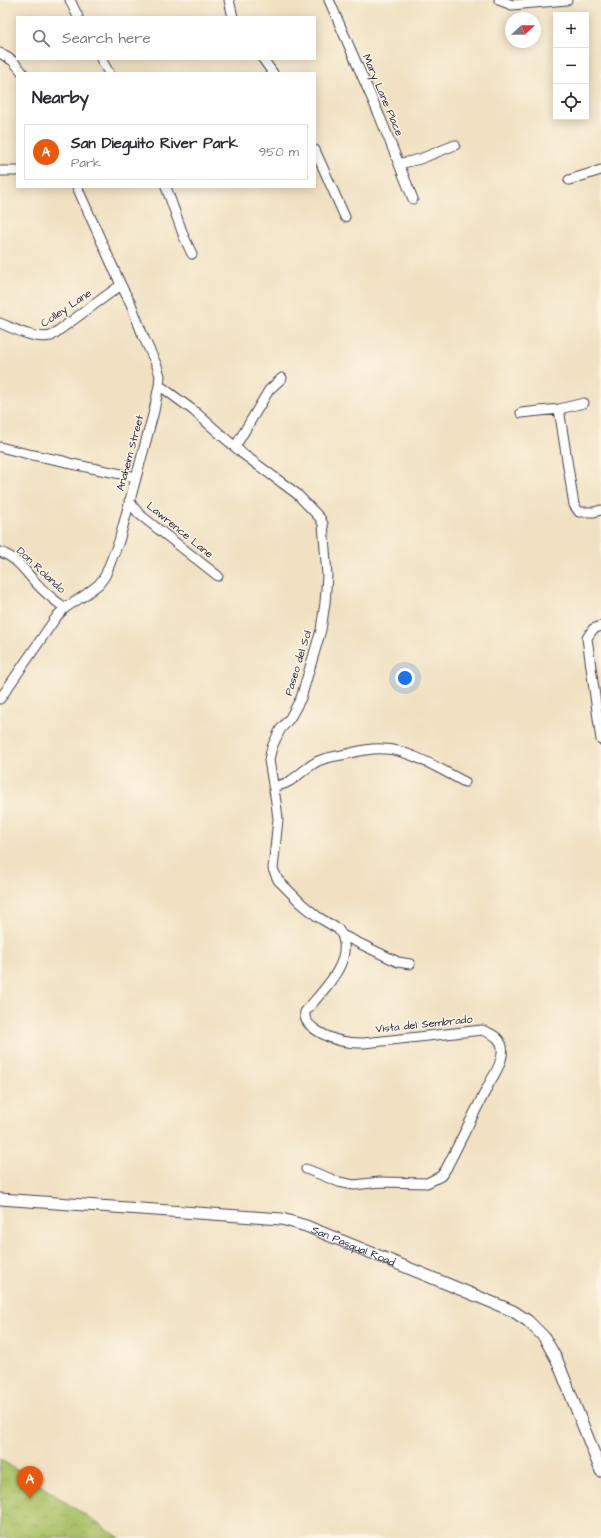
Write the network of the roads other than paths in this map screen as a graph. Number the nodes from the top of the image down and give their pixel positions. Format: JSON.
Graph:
{"nodes":[{"id":1,"x":70,"y":0,"type":"edge"},
{"id":2,"x":229,"y":0,"type":"edge"},
{"id":3,"x":329,"y":0,"type":"edge"},
{"id":4,"x":500,"y":0,"type":"edge"},
{"id":5,"x":567,"y":0,"type":"edge"},
{"id":6,"x":78,"y":16,"type":"edge"},
{"id":7,"x":233,"y":16,"type":"edge"},
{"id":8,"x":0,"y":53,"type":"edge"},
{"id":9,"x":102,"y":60,"type":"edge"},
{"id":10,"x":263,"y":60,"type":"edge"},
{"id":11,"x":22,"y":72,"type":"edge"},
{"id":12,"x":108,"y":72,"type":"edge"},
{"id":13,"x":272,"y":72,"type":"edge"},
{"id":14,"x":455,"y":145,"type":"dead end"},
{"id":15,"x":316,"y":152,"type":"edge"},
{"id":16,"x":399,"y":164,"type":"junction"},
{"id":17,"x":601,"y":170,"type":"edge"},
{"id":18,"x":16,"y":171,"type":"edge"},
{"id":19,"x":0,"y":172,"type":"edge"},
{"id":20,"x":569,"y":180,"type":"dead end"},
{"id":21,"x":77,"y":188,"type":"edge"},
{"id":22,"x":166,"y":188,"type":"edge"},
{"id":23,"x":413,"y":199,"type":"dead end"},
{"id":24,"x":345,"y":217,"type":"dead end"},
{"id":25,"x":192,"y":254,"type":"dead end"},
{"id":26,"x":120,"y":285,"type":"junction"},
{"id":27,"x":0,"y":323,"type":"edge"},
{"id":28,"x":282,"y":378,"type":"dead end"},
{"id":29,"x":159,"y":385,"type":"junction"},
{"id":30,"x":584,"y":403,"type":"dead end"},
{"id":31,"x":559,"y":409,"type":"junction"},
{"id":32,"x":521,"y":413,"type":"dead end"},
{"id":33,"x":0,"y":447,"type":"edge"},
{"id":34,"x":235,"y":447,"type":"junction"},
{"id":35,"x":136,"y":477,"type":"junction"},
{"id":36,"x":129,"y":501,"type":"junction"},
{"id":37,"x":601,"y":510,"type":"edge"},
{"id":38,"x":0,"y":552,"type":"edge"},
{"id":39,"x":218,"y":576,"type":"dead end"},
{"id":40,"x":65,"y":608,"type":"junction"},
{"id":41,"x":601,"y":626,"type":"edge"},
{"id":42,"x":0,"y":699,"type":"edge"},
{"id":43,"x":601,"y":740,"type":"edge"},
{"id":44,"x":465,"y":782,"type":"dead end"},
{"id":45,"x":273,"y":786,"type":"junction"},
{"id":46,"x":342,"y":935,"type":"junction"},
{"id":47,"x":410,"y":964,"type":"dead end"},
{"id":48,"x":306,"y":1169,"type":"dead end"},
{"id":49,"x":0,"y":1199,"type":"edge"},
{"id":50,"x":601,"y":1471,"type":"edge"}],
"edges":[{"from":1,"to":6,"type":"street"},
{"from":2,"to":7,"type":"street"},
{"from":3,"to":16,"type":"street","name":"Mary Lane Place"},
{"from":4,"to":5,"type":"street"},
{"from":8,"to":11,"type":"street"},
{"from":9,"to":12,"type":"street"},
{"from":10,"to":13,"type":"street"},
{"from":14,"to":16,"type":"street"},
{"from":15,"to":24,"type":"street"},
{"from":16,"to":23,"type":"street","name":"Mary Lane Place"},
{"from":17,"to":20,"type":"street"},
{"from":18,"to":19,"type":"street"},
{"from":21,"to":26,"type":"street","name":"Anaheim Street"},
{"from":22,"to":25,"type":"street"},
{"from":26,"to":27,"type":"street","name":"Colley Lane"},
{"from":26,"to":29,"type":"street","name":"Anaheim Street"},
{"from":28,"to":34,"type":"street"},
{"from":29,"to":34,"type":"street","name":"Paseo del Sol"},
{"from":29,"to":35,"type":"street","name":"Anaheim Street"},
{"from":30,"to":31,"type":"street"},
{"from":31,"to":32,"type":"street"},
{"from":31,"to":37,"type":"street"},
{"from":33,"to":35,"type":"street"},
{"from":34,"to":45,"type":"street","name":"Paseo del Sol"},
{"from":35,"to":36,"type":"street","name":"Anaheim Street"},
{"from":36,"to":39,"type":"street","name":"Lawrence Lane"},
{"from":36,"to":40,"type":"street","name":"Anaheim Street"},
{"from":38,"to":40,"type":"street","name":"Don Rolando"},
{"from":40,"to":42,"type":"street","name":"Anaheim Street"},
{"from":41,"to":43,"type":"street"},
{"from":44,"to":45,"type":"street"},
{"from":45,"to":46,"type":"street","name":"Paseo del Sol"},
{"from":46,"to":47,"type":"street","name":"Paseo del Sol"},
{"from":46,"to":48,"type":"street","name":"Vista del Sembrado"},
{"from":49,"to":50,"type":"main road","name":"San Pasqual Road"}]}
